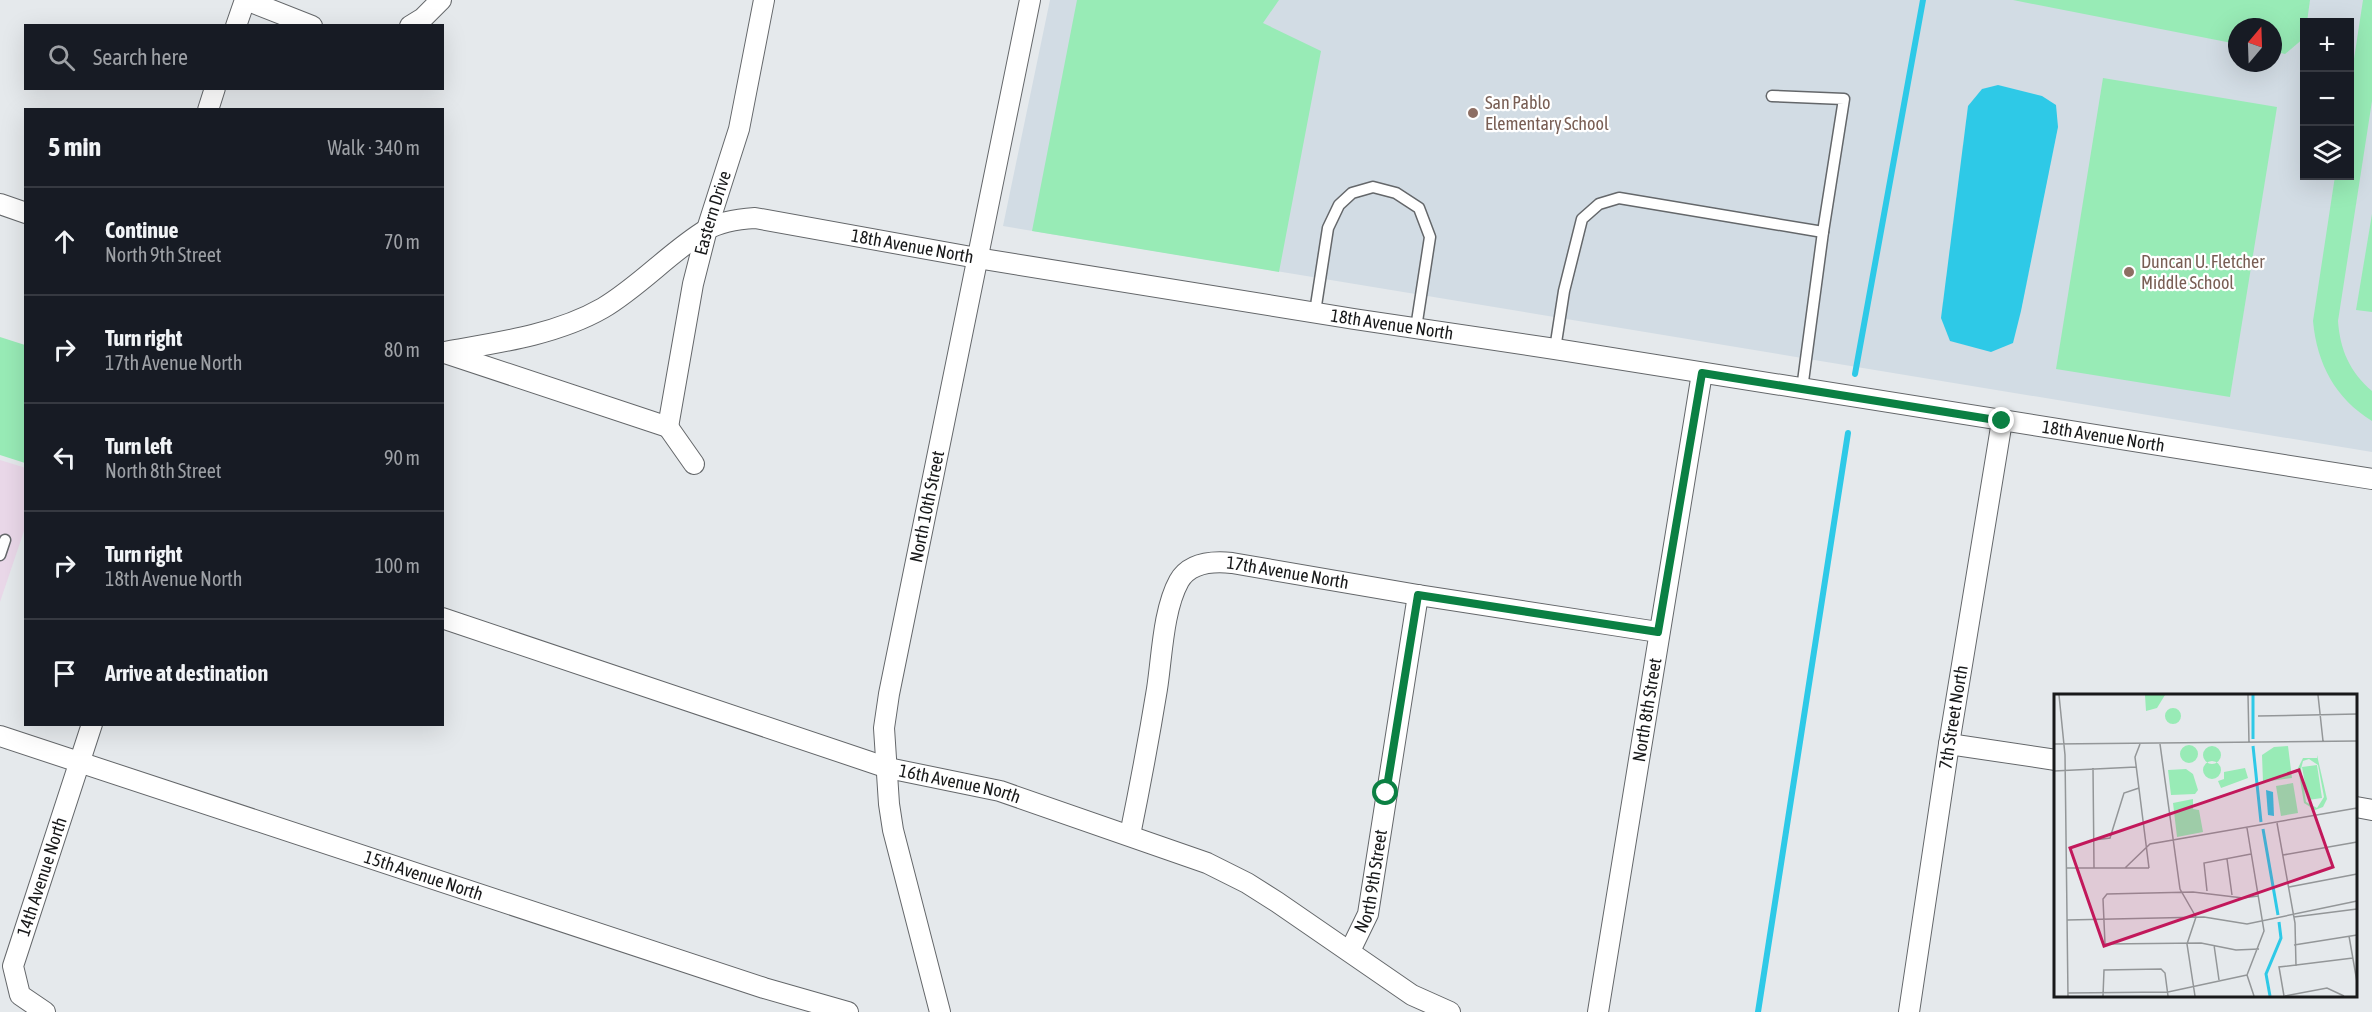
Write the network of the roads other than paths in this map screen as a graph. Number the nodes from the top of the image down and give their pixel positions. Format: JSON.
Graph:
{"nodes":[{"id":1,"x":245,"y":0,"type":"edge"},
{"id":2,"x":441,"y":0,"type":"edge"},
{"id":3,"x":764,"y":0,"type":"edge"},
{"id":4,"x":1030,"y":0,"type":"edge"},
{"id":5,"x":237,"y":24,"type":"edge"},
{"id":6,"x":307,"y":24,"type":"edge"},
{"id":7,"x":413,"y":24,"type":"edge"},
{"id":8,"x":214,"y":90,"type":"edge"},
{"id":9,"x":1772,"y":96,"type":"dead end"},
{"id":10,"x":209,"y":108,"type":"edge"},
{"id":11,"x":0,"y":204,"type":"edge"},
{"id":12,"x":24,"y":212,"type":"edge"},
{"id":13,"x":707,"y":229,"type":"junction"},
{"id":14,"x":1822,"y":232,"type":"junction"},
{"id":15,"x":977,"y":258,"type":"junction"},
{"id":16,"x":1315,"y":312,"type":"junction"},
{"id":17,"x":1416,"y":328,"type":"junction"},
{"id":18,"x":1555,"y":349,"type":"junction"},
{"id":19,"x":444,"y":352,"type":"edge"},
{"id":20,"x":444,"y":352,"type":"edge"},
{"id":21,"x":1702,"y":373,"type":"junction"},
{"id":22,"x":1802,"y":389,"type":"junction"},
{"id":23,"x":2002,"y":421,"type":"junction"},
{"id":24,"x":668,"y":427,"type":"junction"},
{"id":25,"x":694,"y":464,"type":"dead end"},
{"id":26,"x":2372,"y":479,"type":"edge"},
{"id":27,"x":5,"y":540,"type":"dead end"},
{"id":28,"x":0,"y":555,"type":"edge"},
{"id":29,"x":1418,"y":595,"type":"junction"},
{"id":30,"x":444,"y":619,"type":"edge"},
{"id":31,"x":1658,"y":632,"type":"junction"},
{"id":32,"x":91,"y":726,"type":"edge"},
{"id":33,"x":0,"y":736,"type":"edge"},
{"id":34,"x":1949,"y":744,"type":"junction"},
{"id":35,"x":2054,"y":760,"type":"edge"},
{"id":36,"x":79,"y":763,"type":"junction"},
{"id":37,"x":888,"y":768,"type":"junction"},
{"id":38,"x":2357,"y":807,"type":"edge"},
{"id":39,"x":2372,"y":810,"type":"edge"},
{"id":40,"x":1130,"y":835,"type":"junction"},
{"id":41,"x":1350,"y":951,"type":"junction"},
{"id":42,"x":45,"y":1012,"type":"edge"},
{"id":43,"x":848,"y":1012,"type":"edge"},
{"id":44,"x":940,"y":1012,"type":"edge"},
{"id":45,"x":1450,"y":1012,"type":"edge"},
{"id":46,"x":1598,"y":1012,"type":"edge"},
{"id":47,"x":1909,"y":1012,"type":"edge"}],
"edges":[{"from":1,"to":5,"type":"street"},
{"from":1,"to":6,"type":"street"},
{"from":2,"to":7,"type":"street"},
{"from":3,"to":13,"type":"street","name":"Eastern Drive"},
{"from":4,"to":15,"type":"street","name":"North 10th Street"},
{"from":8,"to":10,"type":"street"},
{"from":9,"to":14,"type":"lane"},
{"from":11,"to":12,"type":"street"},
{"from":13,"to":15,"type":"street","name":"18th Avenue North"},
{"from":13,"to":19,"type":"street","name":"18th Avenue North"},
{"from":13,"to":24,"type":"street","name":"Eastern Drive"},
{"from":14,"to":18,"type":"lane"},
{"from":14,"to":22,"type":"lane"},
{"from":15,"to":16,"type":"street","name":"18th Avenue North"},
{"from":15,"to":37,"type":"street","name":"North 10th Street"},
{"from":16,"to":17,"type":"street","name":"18th Avenue North"},
{"from":16,"to":17,"type":"lane"},
{"from":17,"to":18,"type":"street","name":"18th Avenue North"},
{"from":18,"to":21,"type":"street","name":"18th Avenue North"},
{"from":20,"to":24,"type":"street","name":"18th Avenue North"},
{"from":21,"to":22,"type":"street","name":"18th Avenue North"},
{"from":21,"to":31,"type":"street","name":"North 8th Street"},
{"from":22,"to":23,"type":"street","name":"18th Avenue North"},
{"from":23,"to":26,"type":"street","name":"18th Avenue North"},
{"from":23,"to":34,"type":"street","name":"7th Street North"},
{"from":24,"to":25,"type":"street"},
{"from":27,"to":28,"type":"lane"},
{"from":29,"to":31,"type":"street","name":"17th Avenue North"},
{"from":29,"to":40,"type":"street","name":"17th Avenue North"},
{"from":29,"to":41,"type":"street","name":"North 9th Street"},
{"from":30,"to":37,"type":"street","name":"16th Avenue North"},
{"from":31,"to":46,"type":"street","name":"North 8th Street"},
{"from":32,"to":36,"type":"street"},
{"from":33,"to":36,"type":"street","name":"15th Avenue North"},
{"from":34,"to":35,"type":"street"},
{"from":34,"to":47,"type":"street","name":"7th Street North"},
{"from":36,"to":42,"type":"street","name":"14th Avenue North"},
{"from":36,"to":43,"type":"street","name":"15th Avenue North"},
{"from":37,"to":40,"type":"street","name":"16th Avenue North"},
{"from":37,"to":44,"type":"street","name":"North 10th Street"},
{"from":38,"to":39,"type":"street"},
{"from":40,"to":41,"type":"street","name":"16th Avenue North"},
{"from":41,"to":45,"type":"street","name":"16th Avenue North"}]}
